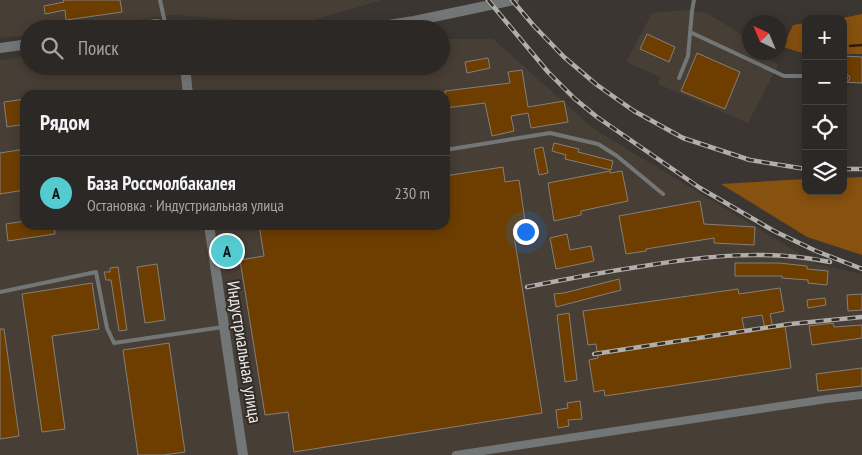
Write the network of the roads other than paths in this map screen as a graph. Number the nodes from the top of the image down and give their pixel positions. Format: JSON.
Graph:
{"nodes":[{"id":1,"x":160,"y":0,"type":"edge"},
{"id":2,"x":514,"y":0,"type":"edge"},
{"id":3,"x":694,"y":0,"type":"edge"},
{"id":4,"x":164,"y":20,"type":"edge"},
{"id":5,"x":419,"y":20,"type":"edge"},
{"id":6,"x":690,"y":32,"type":"junction"},
{"id":7,"x":20,"y":45,"type":"edge"},
{"id":8,"x":0,"y":48,"type":"edge"},
{"id":9,"x":186,"y":75,"type":"edge"},
{"id":10,"x":802,"y":76,"type":"edge"},
{"id":11,"x":679,"y":78,"type":"dead end"},
{"id":12,"x":187,"y":90,"type":"edge"},
{"id":13,"x":450,"y":149,"type":"edge"},
{"id":14,"x":663,"y":194,"type":"dead end"},
{"id":15,"x":209,"y":230,"type":"edge"},
{"id":16,"x":0,"y":292,"type":"edge"},
{"id":17,"x":224,"y":327,"type":"junction"},
{"id":18,"x":862,"y":395,"type":"edge"},
{"id":19,"x":243,"y":455,"type":"edge"},
{"id":20,"x":456,"y":455,"type":"edge"}],
"edges":[{"from":1,"to":4,"type":"lane"},
{"from":2,"to":5,"type":"street"},
{"from":3,"to":6,"type":"lane"},
{"from":6,"to":10,"type":"lane"},
{"from":6,"to":11,"type":"lane"},
{"from":7,"to":8,"type":"street"},
{"from":9,"to":12,"type":"street"},
{"from":13,"to":14,"type":"lane"},
{"from":15,"to":17,"type":"street","name":"Индустриальная улица"},
{"from":16,"to":17,"type":"lane"},
{"from":17,"to":19,"type":"street","name":"Индустриальная улица"},
{"from":18,"to":20,"type":"street"}]}
